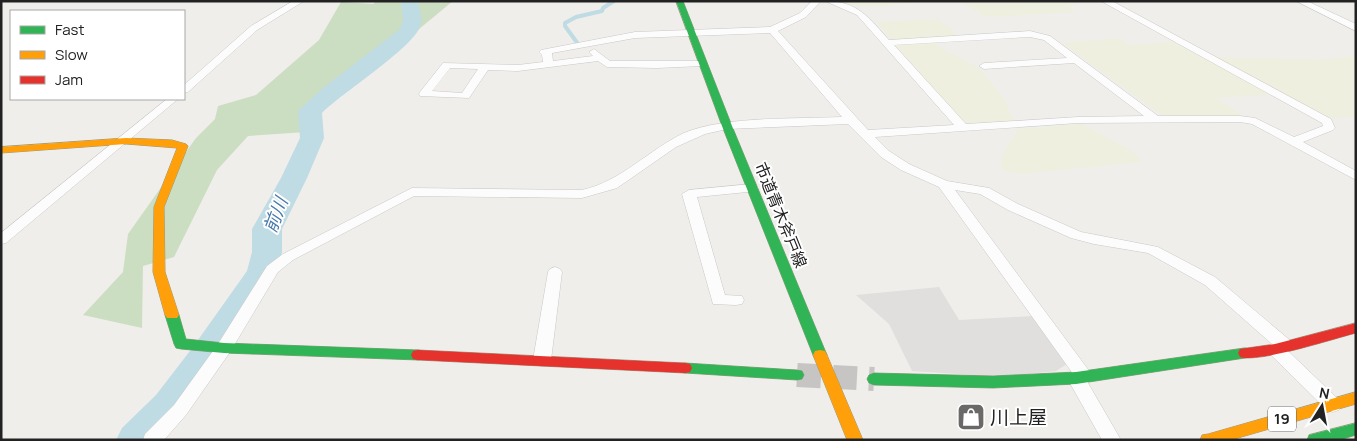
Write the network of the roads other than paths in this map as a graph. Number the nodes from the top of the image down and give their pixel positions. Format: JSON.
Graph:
{"nodes":[{"id":1,"x":300,"y":1,"type":"edge"},
{"id":2,"x":679,"y":1,"type":"edge"},
{"id":3,"x":817,"y":1,"type":"edge"},
{"id":4,"x":828,"y":1,"type":"edge"},
{"id":5,"x":1105,"y":1,"type":"edge"},
{"id":6,"x":1300,"y":1,"type":"edge"},
{"id":7,"x":1356,"y":28,"type":"edge"},
{"id":8,"x":772,"y":30,"type":"junction"},
{"id":9,"x":690,"y":33,"type":"junction"},
{"id":10,"x":888,"y":43,"type":"junction"},
{"id":11,"x":586,"y":45,"type":"junction"},
{"id":12,"x":600,"y":58,"type":"junction"},
{"id":13,"x":1077,"y":60,"type":"junction"},
{"id":14,"x":702,"y":63,"type":"junction"},
{"id":15,"x":548,"y":65,"type":"junction"},
{"id":16,"x":984,"y":66,"type":"dead end"},
{"id":17,"x":486,"y":67,"type":"junction"},
{"id":18,"x":185,"y":89,"type":"edge"},
{"id":19,"x":172,"y":100,"type":"edge"},
{"id":20,"x":851,"y":120,"type":"junction"},
{"id":21,"x":1156,"y":120,"type":"junction"},
{"id":22,"x":727,"y":126,"type":"junction"},
{"id":23,"x":963,"y":128,"type":"junction"},
{"id":24,"x":866,"y":134,"type":"junction"},
{"id":25,"x":1295,"y":141,"type":"junction"},
{"id":26,"x":121,"y":142,"type":"junction"},
{"id":27,"x":1,"y":150,"type":"edge"},
{"id":28,"x":1356,"y":176,"type":"edge"},
{"id":29,"x":944,"y":184,"type":"junction"},
{"id":30,"x":752,"y":188,"type":"junction"},
{"id":31,"x":1,"y":240,"type":"edge"},
{"id":32,"x":555,"y":272,"type":"dead end"},
{"id":33,"x":736,"y":300,"type":"dead end"},
{"id":34,"x":1356,"y":328,"type":"edge"},
{"id":35,"x":224,"y":348,"type":"junction"},
{"id":36,"x":1281,"y":348,"type":"junction"},
{"id":37,"x":542,"y":360,"type":"junction"},
{"id":38,"x":797,"y":375,"type":"tunnel mouth"},
{"id":39,"x":874,"y":378,"type":"tunnel mouth"},
{"id":40,"x":1080,"y":378,"type":"junction"},
{"id":41,"x":1356,"y":398,"type":"edge"},
{"id":42,"x":1333,"y":404,"type":"junction"},
{"id":43,"x":1355,"y":429,"type":"edge"},
{"id":44,"x":152,"y":440,"type":"edge"},
{"id":45,"x":855,"y":440,"type":"edge"},
{"id":46,"x":1112,"y":440,"type":"edge"},
{"id":47,"x":1208,"y":440,"type":"edge"},
{"id":48,"x":1316,"y":440,"type":"edge"}],
"edges":[{"from":1,"to":18,"type":"street"},
{"from":2,"to":9,"type":"main road","name":"市道青木斧戸線"},
{"from":3,"to":8,"type":"street"},
{"from":4,"to":10,"type":"street"},
{"from":5,"to":25,"type":"street"},
{"from":6,"to":7,"type":"street"},
{"from":8,"to":9,"type":"street"},
{"from":8,"to":20,"type":"street"},
{"from":9,"to":11,"type":"street"},
{"from":9,"to":14,"type":"main road","name":"市道青木斧戸線"},
{"from":10,"to":13,"type":"street"},
{"from":10,"to":23,"type":"street"},
{"from":11,"to":12,"type":"street"},
{"from":11,"to":15,"type":"street"},
{"from":12,"to":14,"type":"street"},
{"from":12,"to":15,"type":"street"},
{"from":13,"to":16,"type":"street"},
{"from":13,"to":21,"type":"street"},
{"from":14,"to":22,"type":"main road","name":"市道青木斧戸線"},
{"from":15,"to":17,"type":"street"},
{"from":17,"to":17,"type":"street"},
{"from":19,"to":26,"type":"street"},
{"from":20,"to":22,"type":"street"},
{"from":20,"to":24,"type":"street"},
{"from":21,"to":23,"type":"street"},
{"from":21,"to":25,"type":"street"},
{"from":22,"to":30,"type":"main road","name":"市道青木斧戸線"},
{"from":22,"to":35,"type":"street"},
{"from":23,"to":24,"type":"street"},
{"from":24,"to":29,"type":"street"},
{"from":25,"to":28,"type":"street"},
{"from":26,"to":27,"type":"main road"},
{"from":26,"to":31,"type":"street"},
{"from":26,"to":35,"type":"main road"},
{"from":29,"to":36,"type":"street"},
{"from":29,"to":40,"type":"street"},
{"from":30,"to":33,"type":"street"},
{"from":30,"to":45,"type":"main road","name":"市道青木斧戸線"},
{"from":32,"to":37,"type":"street"},
{"from":34,"to":36,"type":"main road"},
{"from":35,"to":37,"type":"main road"},
{"from":35,"to":44,"type":"street"},
{"from":36,"to":40,"type":"main road"},
{"from":36,"to":42,"type":"street"},
{"from":37,"to":38,"type":"main road"},
{"from":39,"to":40,"type":"main road"},
{"from":40,"to":46,"type":"street"},
{"from":41,"to":42,"type":"main road","number":"19"},
{"from":42,"to":47,"type":"main road","number":"19"},
{"from":43,"to":48,"type":"main road","number":"19"}]}
